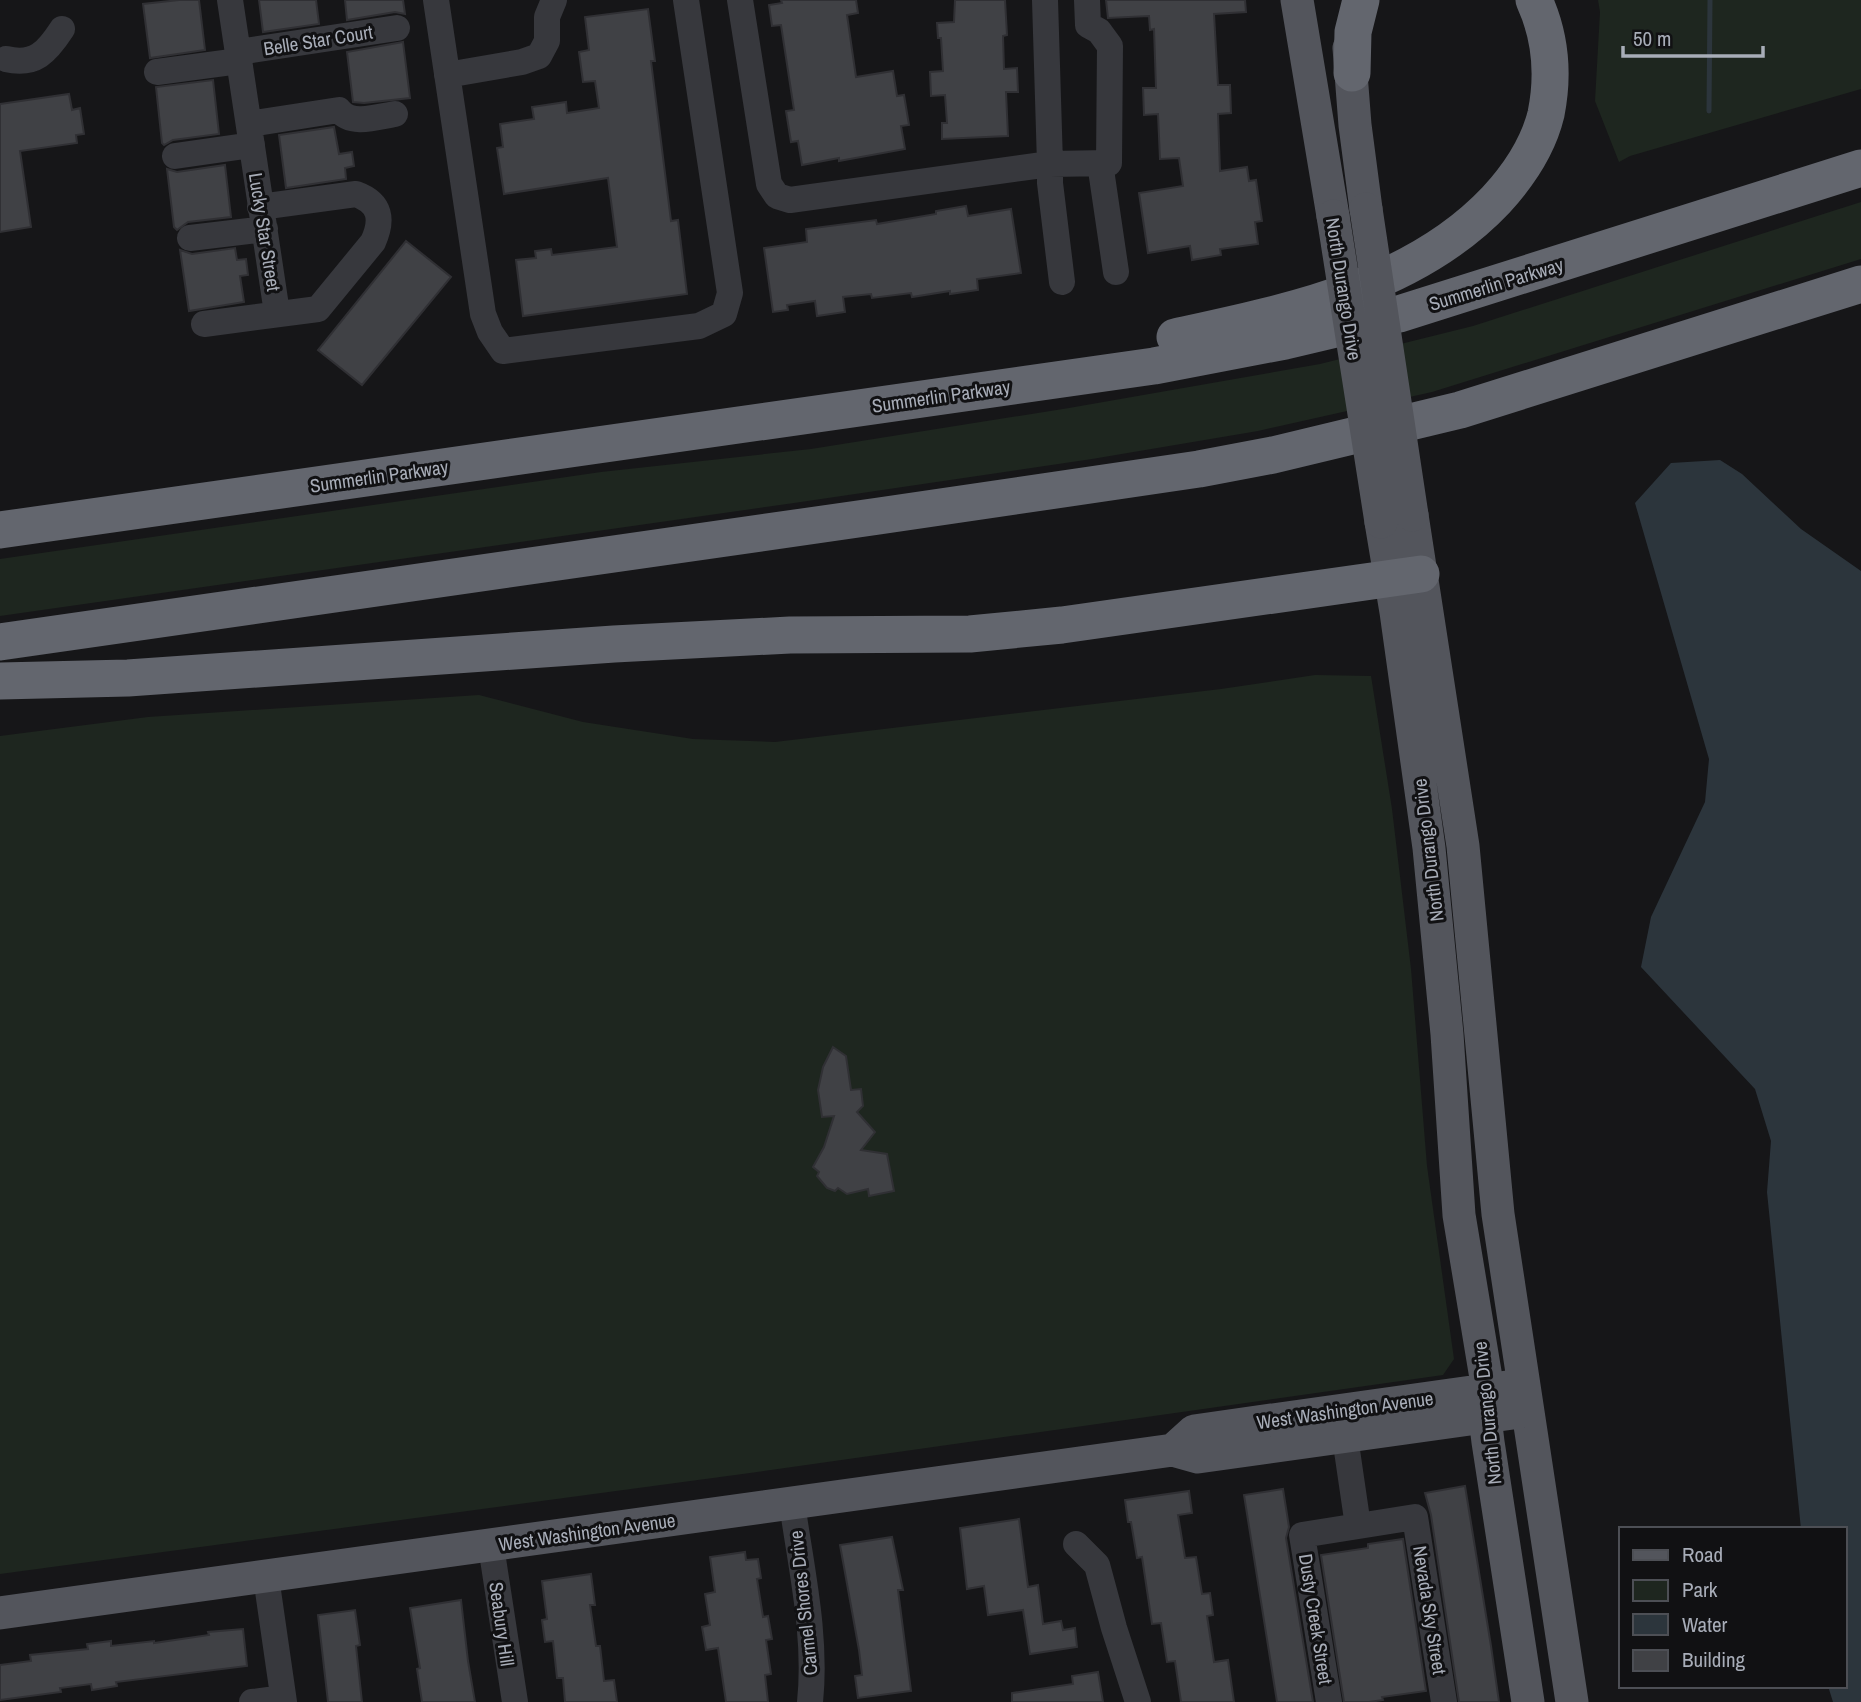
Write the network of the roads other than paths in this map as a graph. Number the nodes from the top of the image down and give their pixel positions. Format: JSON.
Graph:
{"nodes":[{"id":1,"x":230,"y":0,"type":"edge"},
{"id":2,"x":436,"y":0,"type":"edge"},
{"id":3,"x":554,"y":0,"type":"edge"},
{"id":4,"x":686,"y":0,"type":"edge"},
{"id":5,"x":740,"y":0,"type":"edge"},
{"id":6,"x":1045,"y":0,"type":"edge"},
{"id":7,"x":1087,"y":0,"type":"edge"},
{"id":8,"x":1297,"y":0,"type":"edge"},
{"id":9,"x":1345,"y":0,"type":"edge"},
{"id":10,"x":1361,"y":0,"type":"edge"},
{"id":11,"x":1534,"y":0,"type":"edge"},
{"id":12,"x":397,"y":28,"type":"dead end"},
{"id":13,"x":62,"y":29,"type":"dead end"},
{"id":14,"x":239,"y":56,"type":"junction"},
{"id":15,"x":6,"y":59,"type":"dead end"},
{"id":16,"x":157,"y":72,"type":"dead end"},
{"id":17,"x":1352,"y":73,"type":"junction"},
{"id":18,"x":447,"y":75,"type":"junction"},
{"id":19,"x":395,"y":114,"type":"dead end"},
{"id":20,"x":250,"y":134,"type":"junction"},
{"id":21,"x":175,"y":156,"type":"dead end"},
{"id":22,"x":1050,"y":163,"type":"junction"},
{"id":23,"x":1100,"y":163,"type":"junction"},
{"id":24,"x":1861,"y":168,"type":"edge"},
{"id":25,"x":262,"y":218,"type":"junction"},
{"id":26,"x":190,"y":239,"type":"dead end"},
{"id":27,"x":1116,"y":272,"type":"dead end"},
{"id":28,"x":1062,"y":282,"type":"dead end"},
{"id":29,"x":1861,"y":284,"type":"edge"},
{"id":30,"x":277,"y":313,"type":"junction"},
{"id":31,"x":204,"y":324,"type":"dead end"},
{"id":32,"x":874,"y":406,"type":"junction"},
{"id":33,"x":1397,"y":519,"type":"junction"},
{"id":34,"x":0,"y":530,"type":"edge"},
{"id":35,"x":1406,"y":576,"type":"junction"},
{"id":36,"x":0,"y":642,"type":"edge"},
{"id":37,"x":0,"y":681,"type":"edge"},
{"id":38,"x":1525,"y":1398,"type":"junction"},
{"id":39,"x":1487,"y":1403,"type":"junction"},
{"id":40,"x":1345,"y":1437,"type":"junction"},
{"id":41,"x":1173,"y":1450,"type":"junction"},
{"id":42,"x":792,"y":1503,"type":"junction"},
{"id":43,"x":1358,"y":1526,"type":"junction"},
{"id":44,"x":1076,"y":1544,"type":"dead end"},
{"id":45,"x":491,"y":1546,"type":"junction"},
{"id":46,"x":266,"y":1577,"type":"junction"},
{"id":47,"x":0,"y":1613,"type":"edge"},
{"id":48,"x":284,"y":1700,"type":"edge"},
{"id":49,"x":251,"y":1702,"type":"edge"},
{"id":50,"x":514,"y":1702,"type":"edge"},
{"id":51,"x":810,"y":1702,"type":"edge"},
{"id":52,"x":1138,"y":1702,"type":"edge"},
{"id":53,"x":1329,"y":1702,"type":"edge"},
{"id":54,"x":1444,"y":1702,"type":"edge"},
{"id":55,"x":1528,"y":1702,"type":"edge"},
{"id":56,"x":1572,"y":1702,"type":"edge"}],
"edges":[{"from":1,"to":14,"type":"street","name":"Lucky Star Street"},
{"from":2,"to":18,"type":"street"},
{"from":3,"to":18,"type":"street"},
{"from":4,"to":18,"type":"street"},
{"from":5,"to":22,"type":"street"},
{"from":6,"to":22,"type":"street"},
{"from":7,"to":23,"type":"street"},
{"from":8,"to":33,"type":"main road","name":"North Durango Drive","bridge":true},
{"from":9,"to":17,"type":"main road","name":"North Durango Drive"},
{"from":10,"to":17,"type":"highway"},
{"from":11,"to":32,"type":"highway"},
{"from":12,"to":14,"type":"street","name":"Belle Star Court"},
{"from":13,"to":15,"type":"street"},
{"from":14,"to":16,"type":"street","name":"Belle Star Court"},
{"from":14,"to":20,"type":"street","name":"Lucky Star Street"},
{"from":17,"to":33,"type":"main road","name":"North Durango Drive","bridge":true},
{"from":19,"to":20,"type":"street"},
{"from":20,"to":21,"type":"street"},
{"from":20,"to":25,"type":"street","name":"Lucky Star Street"},
{"from":22,"to":23,"type":"street"},
{"from":22,"to":28,"type":"street"},
{"from":23,"to":27,"type":"street"},
{"from":24,"to":32,"type":"highway","name":"Summerlin Parkway"},
{"from":25,"to":26,"type":"street"},
{"from":25,"to":30,"type":"street","name":"Lucky Star Street"},
{"from":25,"to":30,"type":"street","name":"Lucky Star Street"},
{"from":29,"to":36,"type":"highway"},
{"from":30,"to":31,"type":"street"},
{"from":32,"to":34,"type":"highway","name":"Summerlin Parkway"},
{"from":33,"to":35,"type":"main road","name":"North Durango Drive"},
{"from":35,"to":37,"type":"highway"},
{"from":35,"to":38,"type":"main road","name":"North Durango Drive"},
{"from":35,"to":39,"type":"main road","name":"North Durango Drive"},
{"from":38,"to":39,"type":"main road","name":"West Washington Avenue"},
{"from":38,"to":56,"type":"main road","name":"North Durango Drive"},
{"from":39,"to":40,"type":"main road","name":"West Washington Avenue"},
{"from":39,"to":41,"type":"main road","name":"West Washington Avenue"},
{"from":39,"to":55,"type":"main road","name":"North Durango Drive"},
{"from":40,"to":41,"type":"main road","name":"West Washington Avenue"},
{"from":40,"to":43,"type":"street"},
{"from":41,"to":42,"type":"main road","name":"West Washington Avenue"},
{"from":42,"to":45,"type":"main road","name":"West Washington Avenue"},
{"from":42,"to":51,"type":"street","name":"Carmel Shores Drive"},
{"from":43,"to":53,"type":"street","name":"Dusty Creek Street"},
{"from":43,"to":54,"type":"street","name":"Nevada Sky Street"},
{"from":44,"to":52,"type":"street"},
{"from":45,"to":46,"type":"main road","name":"West Washington Avenue"},
{"from":45,"to":50,"type":"street","name":"Seabury Hill"},
{"from":46,"to":47,"type":"main road","name":"West Washington Avenue"},
{"from":46,"to":48,"type":"street"},
{"from":48,"to":49,"type":"street"}]}
